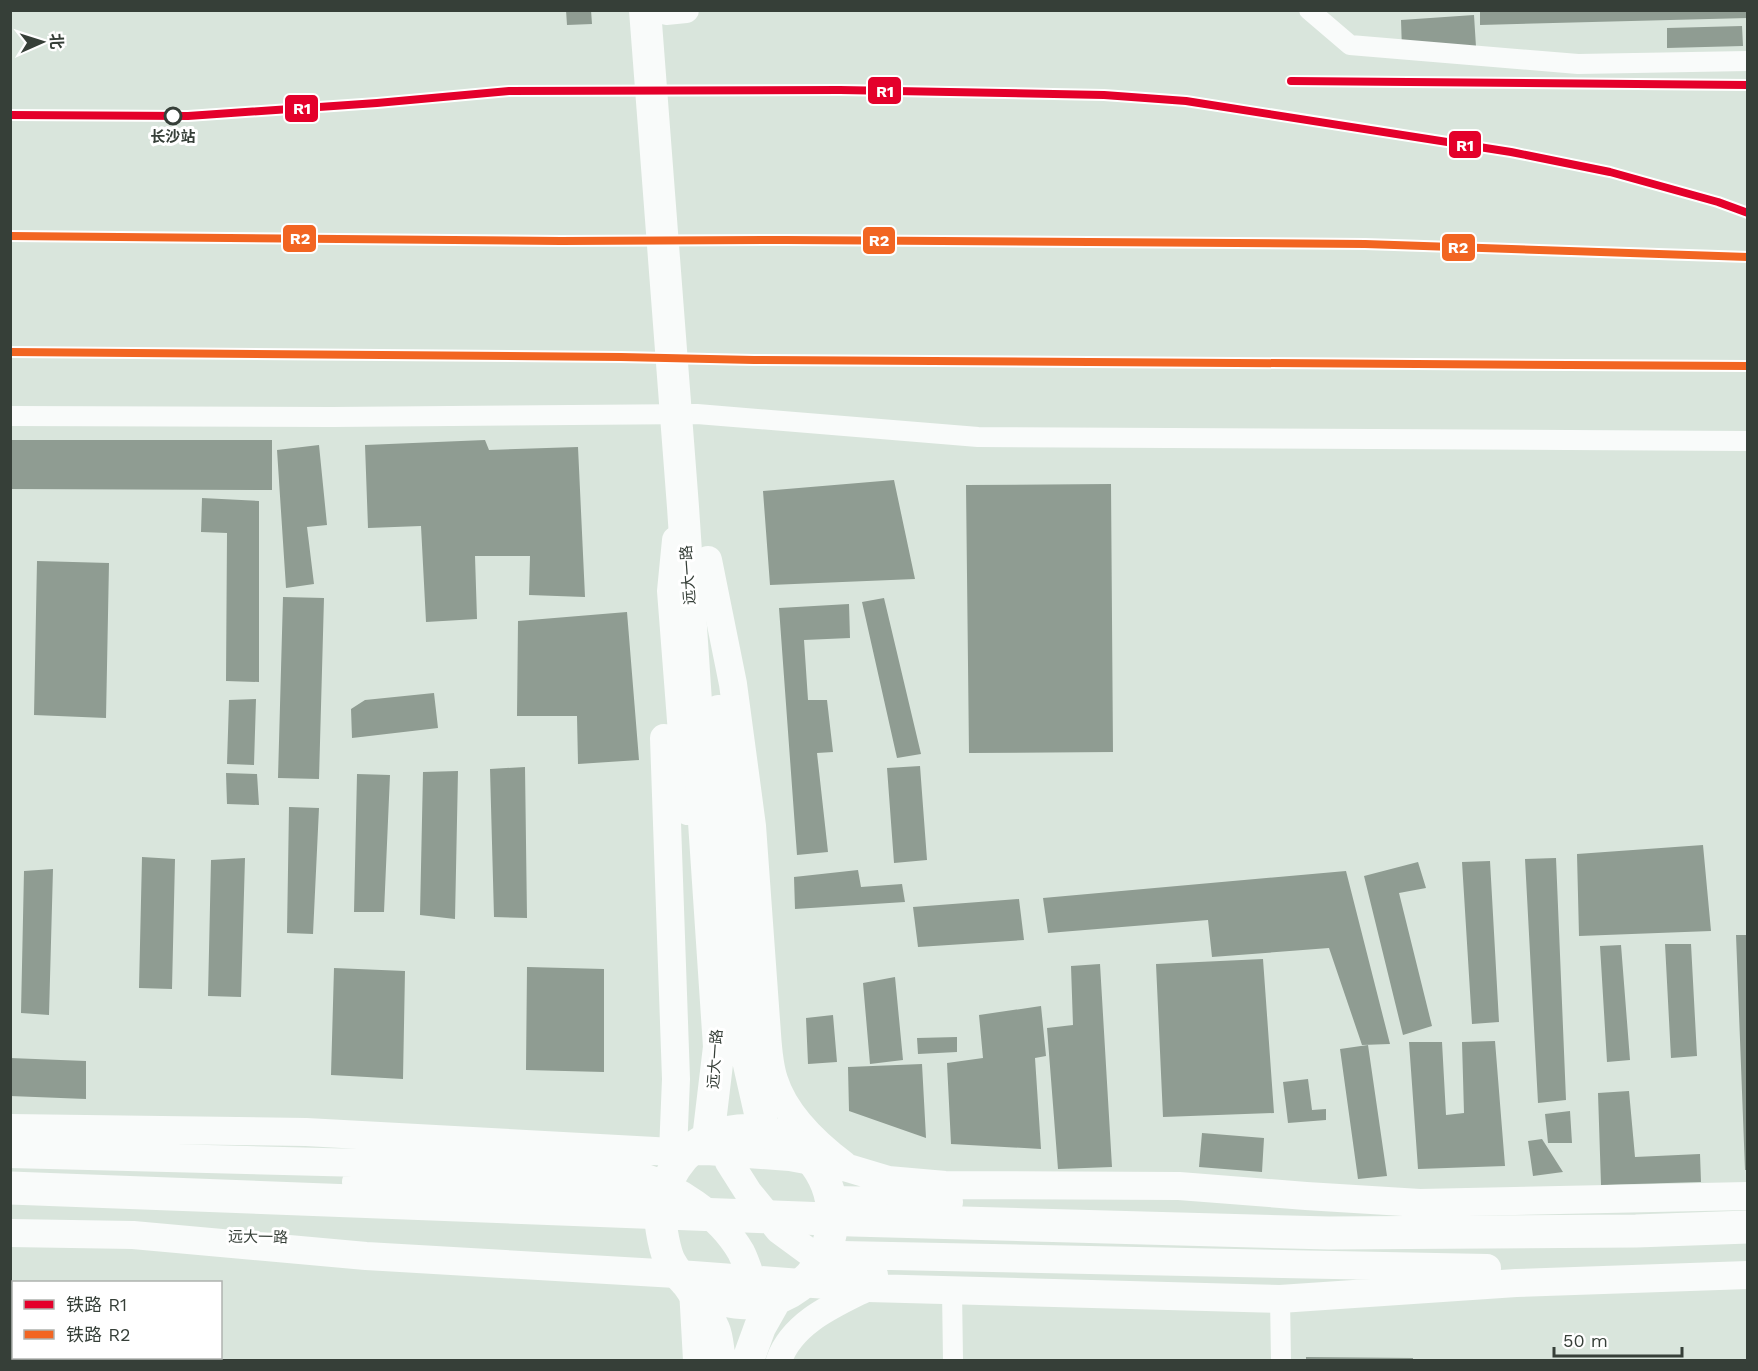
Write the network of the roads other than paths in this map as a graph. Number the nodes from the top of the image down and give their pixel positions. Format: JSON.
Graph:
{"nodes":[{"id":1,"x":1309,"y":10,"type":"edge"},
{"id":2,"x":666,"y":11,"type":"edge"},
{"id":3,"x":1748,"y":61,"type":"edge"},
{"id":4,"x":10,"y":416,"type":"edge"},
{"id":5,"x":684,"y":418,"type":"junction"},
{"id":6,"x":1748,"y":441,"type":"edge"},
{"id":7,"x":681,"y":481,"type":"junction"},
{"id":8,"x":708,"y":560,"type":"junction"},
{"id":9,"x":10,"y":1128,"type":"edge"},
{"id":10,"x":764,"y":1131,"type":"junction"},
{"id":11,"x":708,"y":1138,"type":"junction"},
{"id":12,"x":673,"y":1152,"type":"junction"},
{"id":13,"x":10,"y":1154,"type":"edge"},
{"id":14,"x":10,"y":1166,"type":"edge"},
{"id":15,"x":848,"y":1168,"type":"junction"},
{"id":16,"x":10,"y":1188,"type":"edge"},
{"id":17,"x":662,"y":1196,"type":"junction"},
{"id":18,"x":1748,"y":1196,"type":"edge"},
{"id":19,"x":831,"y":1200,"type":"junction"},
{"id":20,"x":1295,"y":1201,"type":"junction"},
{"id":21,"x":10,"y":1210,"type":"edge"},
{"id":22,"x":1748,"y":1227,"type":"edge"},
{"id":23,"x":10,"y":1233,"type":"edge"},
{"id":24,"x":1748,"y":1246,"type":"edge"},
{"id":25,"x":824,"y":1255,"type":"junction"},
{"id":26,"x":1748,"y":1275,"type":"edge"},
{"id":27,"x":691,"y":1280,"type":"junction"},
{"id":28,"x":1576,"y":1281,"type":"junction"},
{"id":29,"x":1516,"y":1283,"type":"junction"},
{"id":30,"x":868,"y":1288,"type":"junction"},
{"id":31,"x":952,"y":1290,"type":"junction"},
{"id":32,"x":777,"y":1298,"type":"junction"},
{"id":33,"x":1280,"y":1299,"type":"junction"},
{"id":34,"x":697,"y":1360,"type":"edge"},
{"id":35,"x":720,"y":1360,"type":"edge"},
{"id":36,"x":748,"y":1360,"type":"edge"},
{"id":37,"x":759,"y":1360,"type":"edge"},
{"id":38,"x":779,"y":1360,"type":"edge"},
{"id":39,"x":953,"y":1360,"type":"edge"},
{"id":40,"x":1281,"y":1360,"type":"edge"}],
"edges":[{"from":1,"to":3,"type":"street"},
{"from":2,"to":5,"type":"main road","name":"远大一路"},
{"from":4,"to":5,"type":"street"},
{"from":5,"to":6,"type":"street"},
{"from":5,"to":7,"type":"main road","name":"远大一路"},
{"from":5,"to":8,"type":"main road","name":"远大一路"},
{"from":5,"to":12,"type":"main road"},
{"from":7,"to":11,"type":"main road","name":"远大一路"},
{"from":7,"to":29,"type":"main road"},
{"from":8,"to":10,"type":"main road","name":"远大一路"},
{"from":8,"to":15,"type":"main road"},
{"from":9,"to":12,"type":"main road"},
{"from":10,"to":11,"type":"main road"},
{"from":10,"to":19,"type":"main road"},
{"from":11,"to":17,"type":"main road"},
{"from":12,"to":15,"type":"main road"},
{"from":13,"to":37,"type":"main road"},
{"from":14,"to":17,"type":"main road"},
{"from":15,"to":20,"type":"main road"},
{"from":16,"to":22,"type":"highway"},
{"from":17,"to":27,"type":"main road"},
{"from":18,"to":20,"type":"main road"},
{"from":19,"to":20,"type":"main road"},
{"from":19,"to":25,"type":"main road"},
{"from":21,"to":24,"type":"highway"},
{"from":23,"to":27,"type":"main road","name":"远大一路"},
{"from":25,"to":28,"type":"main road"},
{"from":25,"to":32,"type":"main road"},
{"from":26,"to":28,"type":"main road"},
{"from":27,"to":30,"type":"main road"},
{"from":27,"to":32,"type":"main road"},
{"from":27,"to":34,"type":"main road"},
{"from":27,"to":35,"type":"main road","name":"远大一路"},
{"from":28,"to":29,"type":"main road"},
{"from":29,"to":33,"type":"main road"},
{"from":30,"to":31,"type":"main road"},
{"from":30,"to":38,"type":"street"},
{"from":31,"to":33,"type":"main road"},
{"from":31,"to":39,"type":"street"},
{"from":32,"to":36,"type":"main road"},
{"from":33,"to":40,"type":"street"}]}
